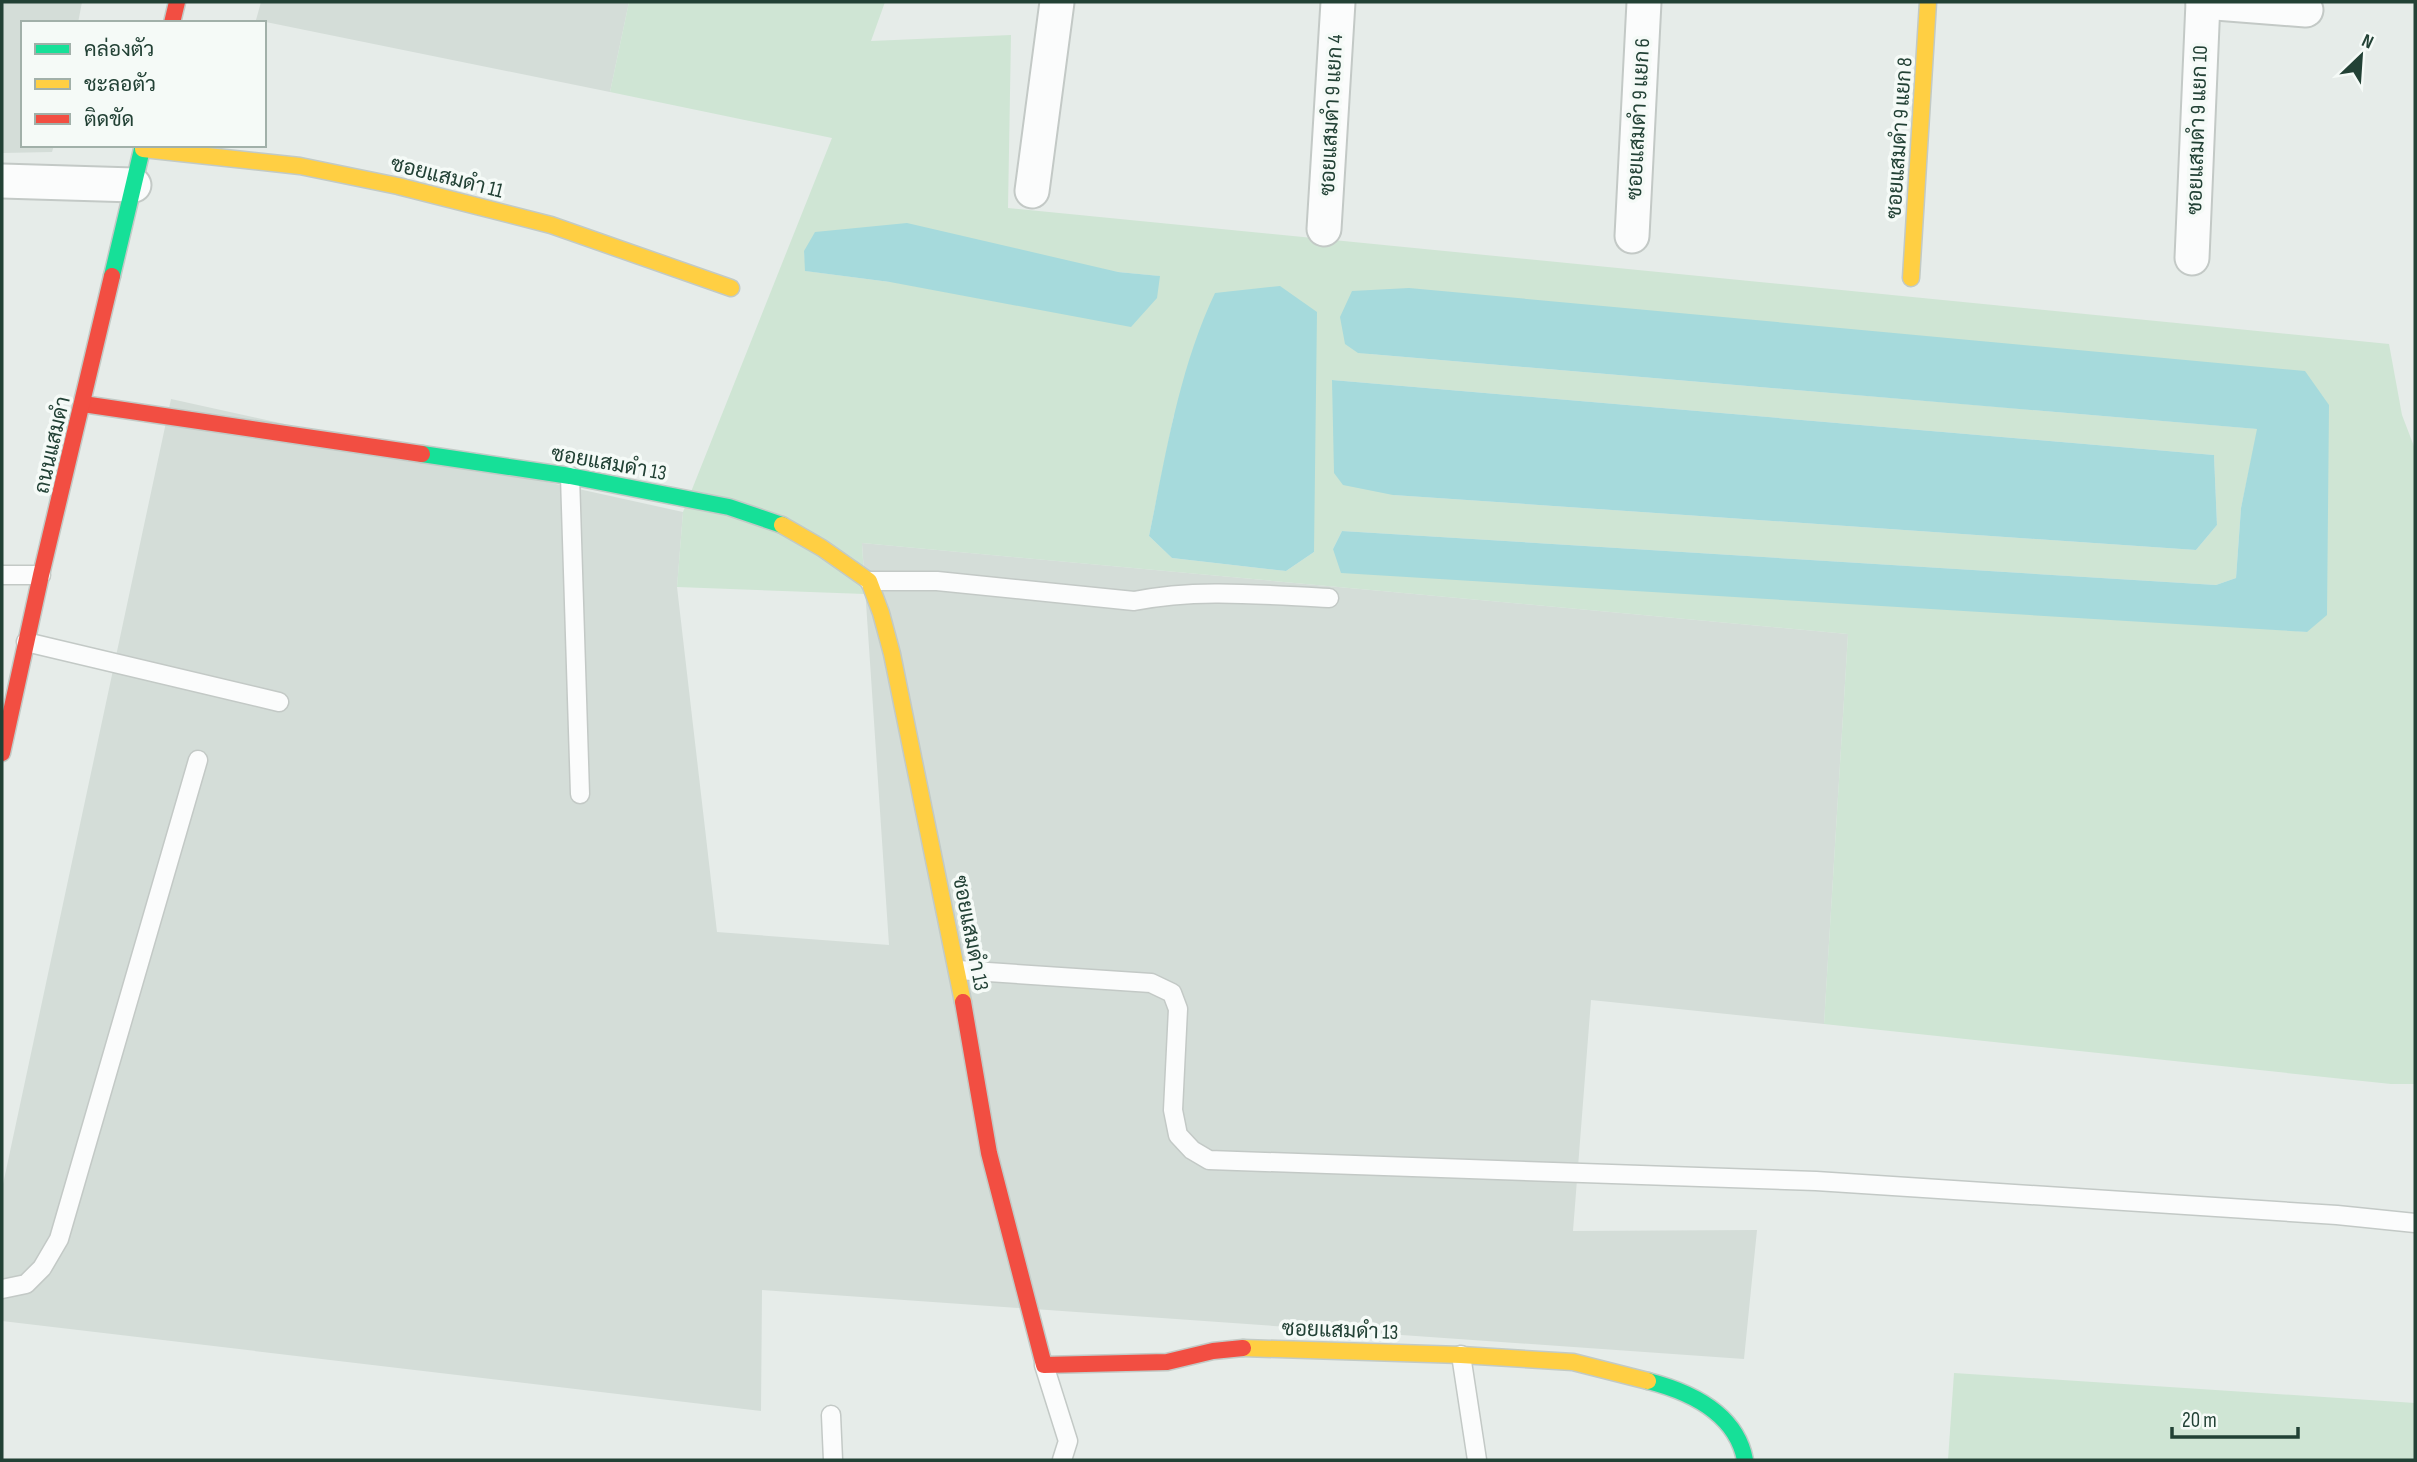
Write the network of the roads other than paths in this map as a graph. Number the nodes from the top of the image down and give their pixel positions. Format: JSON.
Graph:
{"nodes":[{"id":1,"x":177,"y":2,"type":"edge"},
{"id":2,"x":1057,"y":2,"type":"edge"},
{"id":3,"x":1338,"y":2,"type":"edge"},
{"id":4,"x":1644,"y":2,"type":"edge"},
{"id":5,"x":1928,"y":2,"type":"edge"},
{"id":6,"x":2203,"y":2,"type":"edge"},
{"id":7,"x":2306,"y":10,"type":"dead end"},
{"id":8,"x":172,"y":21,"type":"edge"},
{"id":9,"x":143,"y":147,"type":"edge"},
{"id":10,"x":2,"y":181,"type":"edge"},
{"id":11,"x":134,"y":185,"type":"junction"},
{"id":12,"x":1032,"y":191,"type":"dead end"},
{"id":13,"x":1324,"y":229,"type":"dead end"},
{"id":14,"x":1632,"y":236,"type":"dead end"},
{"id":15,"x":2192,"y":258,"type":"dead end"},
{"id":16,"x":1911,"y":278,"type":"dead end"},
{"id":17,"x":731,"y":288,"type":"dead end"},
{"id":18,"x":83,"y":404,"type":"junction"},
{"id":19,"x":570,"y":476,"type":"junction"},
{"id":20,"x":2,"y":575,"type":"edge"},
{"id":21,"x":41,"y":575,"type":"junction"},
{"id":22,"x":869,"y":581,"type":"junction"},
{"id":23,"x":1329,"y":598,"type":"dead end"},
{"id":24,"x":26,"y":642,"type":"junction"},
{"id":25,"x":279,"y":702,"type":"dead end"},
{"id":26,"x":2,"y":754,"type":"edge"},
{"id":27,"x":198,"y":760,"type":"dead end"},
{"id":28,"x":580,"y":794,"type":"dead end"},
{"id":29,"x":958,"y":970,"type":"junction"},
{"id":30,"x":2415,"y":1223,"type":"edge"},
{"id":31,"x":2,"y":1289,"type":"edge"},
{"id":32,"x":1461,"y":1355,"type":"junction"},
{"id":33,"x":1044,"y":1364,"type":"junction"},
{"id":34,"x":831,"y":1415,"type":"dead end"},
{"id":35,"x":833,"y":1460,"type":"edge"},
{"id":36,"x":1062,"y":1460,"type":"edge"},
{"id":37,"x":1477,"y":1460,"type":"edge"},
{"id":38,"x":1745,"y":1460,"type":"edge"}],
"edges":[{"from":1,"to":8,"type":"street"},
{"from":2,"to":12,"type":"street"},
{"from":3,"to":13,"type":"street","name":"ซอยแสมดำ 9 แยก 4"},
{"from":4,"to":14,"type":"street","name":"ซอยแสมดำ 9 แยก 6"},
{"from":5,"to":16,"type":"street","name":"ซอยแสมดำ 9 แยก 8"},
{"from":6,"to":7,"type":"street"},
{"from":6,"to":15,"type":"street","name":"ซอยแสมดำ 9 แยก 10"},
{"from":9,"to":11,"type":"street","name":"ถนนแสมดำ"},
{"from":9,"to":17,"type":"street","name":"ซอยแสมดำ 11"},
{"from":10,"to":11,"type":"street"},
{"from":11,"to":18,"type":"street","name":"ถนนแสมดำ"},
{"from":18,"to":19,"type":"street","name":"ซอยแสมดำ 13"},
{"from":18,"to":21,"type":"street","name":"ถนนแสมดำ"},
{"from":19,"to":22,"type":"street","name":"ซอยแสมดำ 13"},
{"from":19,"to":28,"type":"lane"},
{"from":20,"to":21,"type":"lane"},
{"from":21,"to":24,"type":"street","name":"ถนนแสมดำ"},
{"from":22,"to":23,"type":"lane"},
{"from":22,"to":29,"type":"street","name":"ซอยแสมดำ 13"},
{"from":24,"to":25,"type":"lane"},
{"from":24,"to":26,"type":"street","name":"ถนนแสมดำ"},
{"from":27,"to":31,"type":"lane"},
{"from":29,"to":30,"type":"lane"},
{"from":29,"to":33,"type":"street","name":"ซอยแสมดำ 13"},
{"from":32,"to":33,"type":"street","name":"ซอยแสมดำ 13"},
{"from":32,"to":37,"type":"lane"},
{"from":32,"to":38,"type":"street","name":"ซอยแสมดำ 13"},
{"from":33,"to":36,"type":"lane"},
{"from":34,"to":35,"type":"lane"}]}
